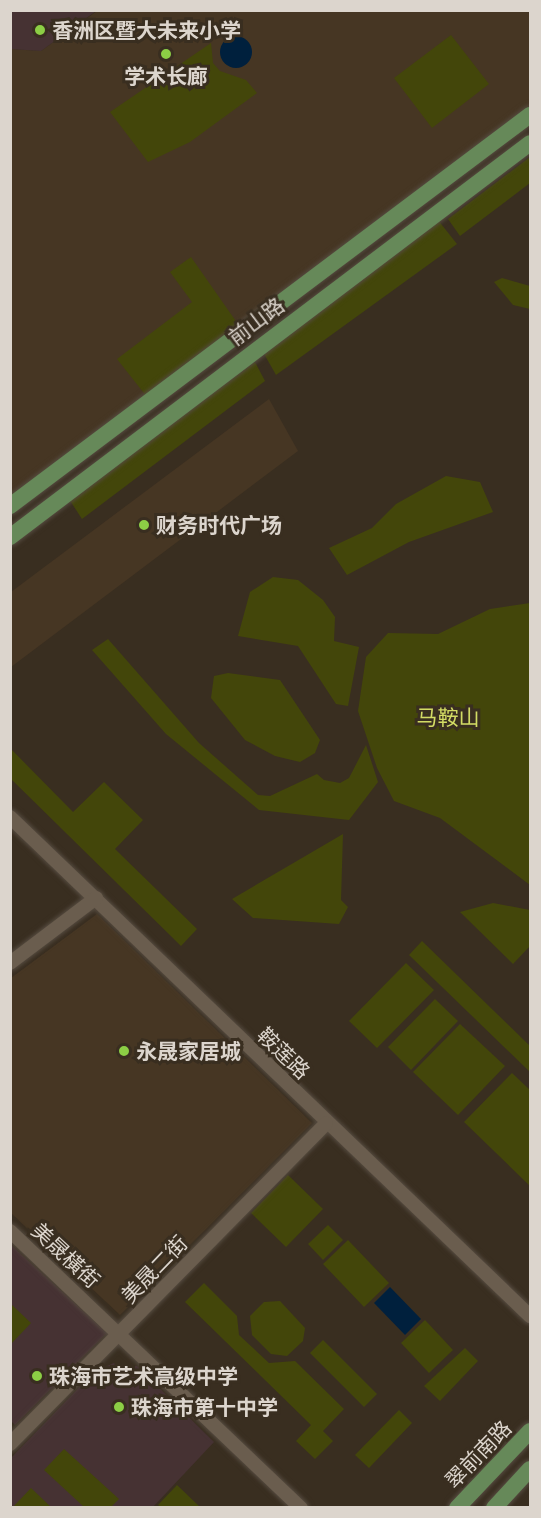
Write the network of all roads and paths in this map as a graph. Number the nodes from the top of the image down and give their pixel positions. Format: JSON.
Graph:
{"nodes":[{"id":1,"x":531,"y":115,"type":"edge"},
{"id":2,"x":531,"y":143,"type":"edge"},
{"id":3,"x":10,"y":506,"type":"edge"},
{"id":4,"x":10,"y":537,"type":"edge"},
{"id":5,"x":10,"y":817,"type":"edge"},
{"id":6,"x":96,"y":898,"type":"junction"},
{"id":7,"x":10,"y":963,"type":"edge"},
{"id":8,"x":326,"y":1123,"type":"junction"},
{"id":9,"x":10,"y":1231,"type":"edge"},
{"id":10,"x":531,"y":1316,"type":"edge"},
{"id":11,"x":120,"y":1335,"type":"junction"},
{"id":12,"x":531,"y":1431,"type":"edge"},
{"id":13,"x":10,"y":1444,"type":"edge"},
{"id":14,"x":531,"y":1468,"type":"edge"},
{"id":15,"x":301,"y":1508,"type":"edge"},
{"id":16,"x":457,"y":1508,"type":"edge"},
{"id":17,"x":494,"y":1508,"type":"edge"}],
"edges":[{"from":1,"to":3,"type":"main road","name":"前山路"},
{"from":2,"to":4,"type":"main road","name":"前山路"},
{"from":5,"to":6,"type":"street","name":"鞍莲路"},
{"from":6,"to":7,"type":"street"},
{"from":6,"to":8,"type":"street","name":"鞍莲路"},
{"from":8,"to":10,"type":"street","name":"鞍莲路"},
{"from":8,"to":11,"type":"street","name":"美晟二街"},
{"from":9,"to":11,"type":"street","name":"美晟橫街"},
{"from":11,"to":13,"type":"street","name":"美晟二街"},
{"from":11,"to":15,"type":"street","name":"美晟橫街"},
{"from":12,"to":16,"type":"main road","name":"翠前南路"},
{"from":14,"to":17,"type":"main road"}]}
